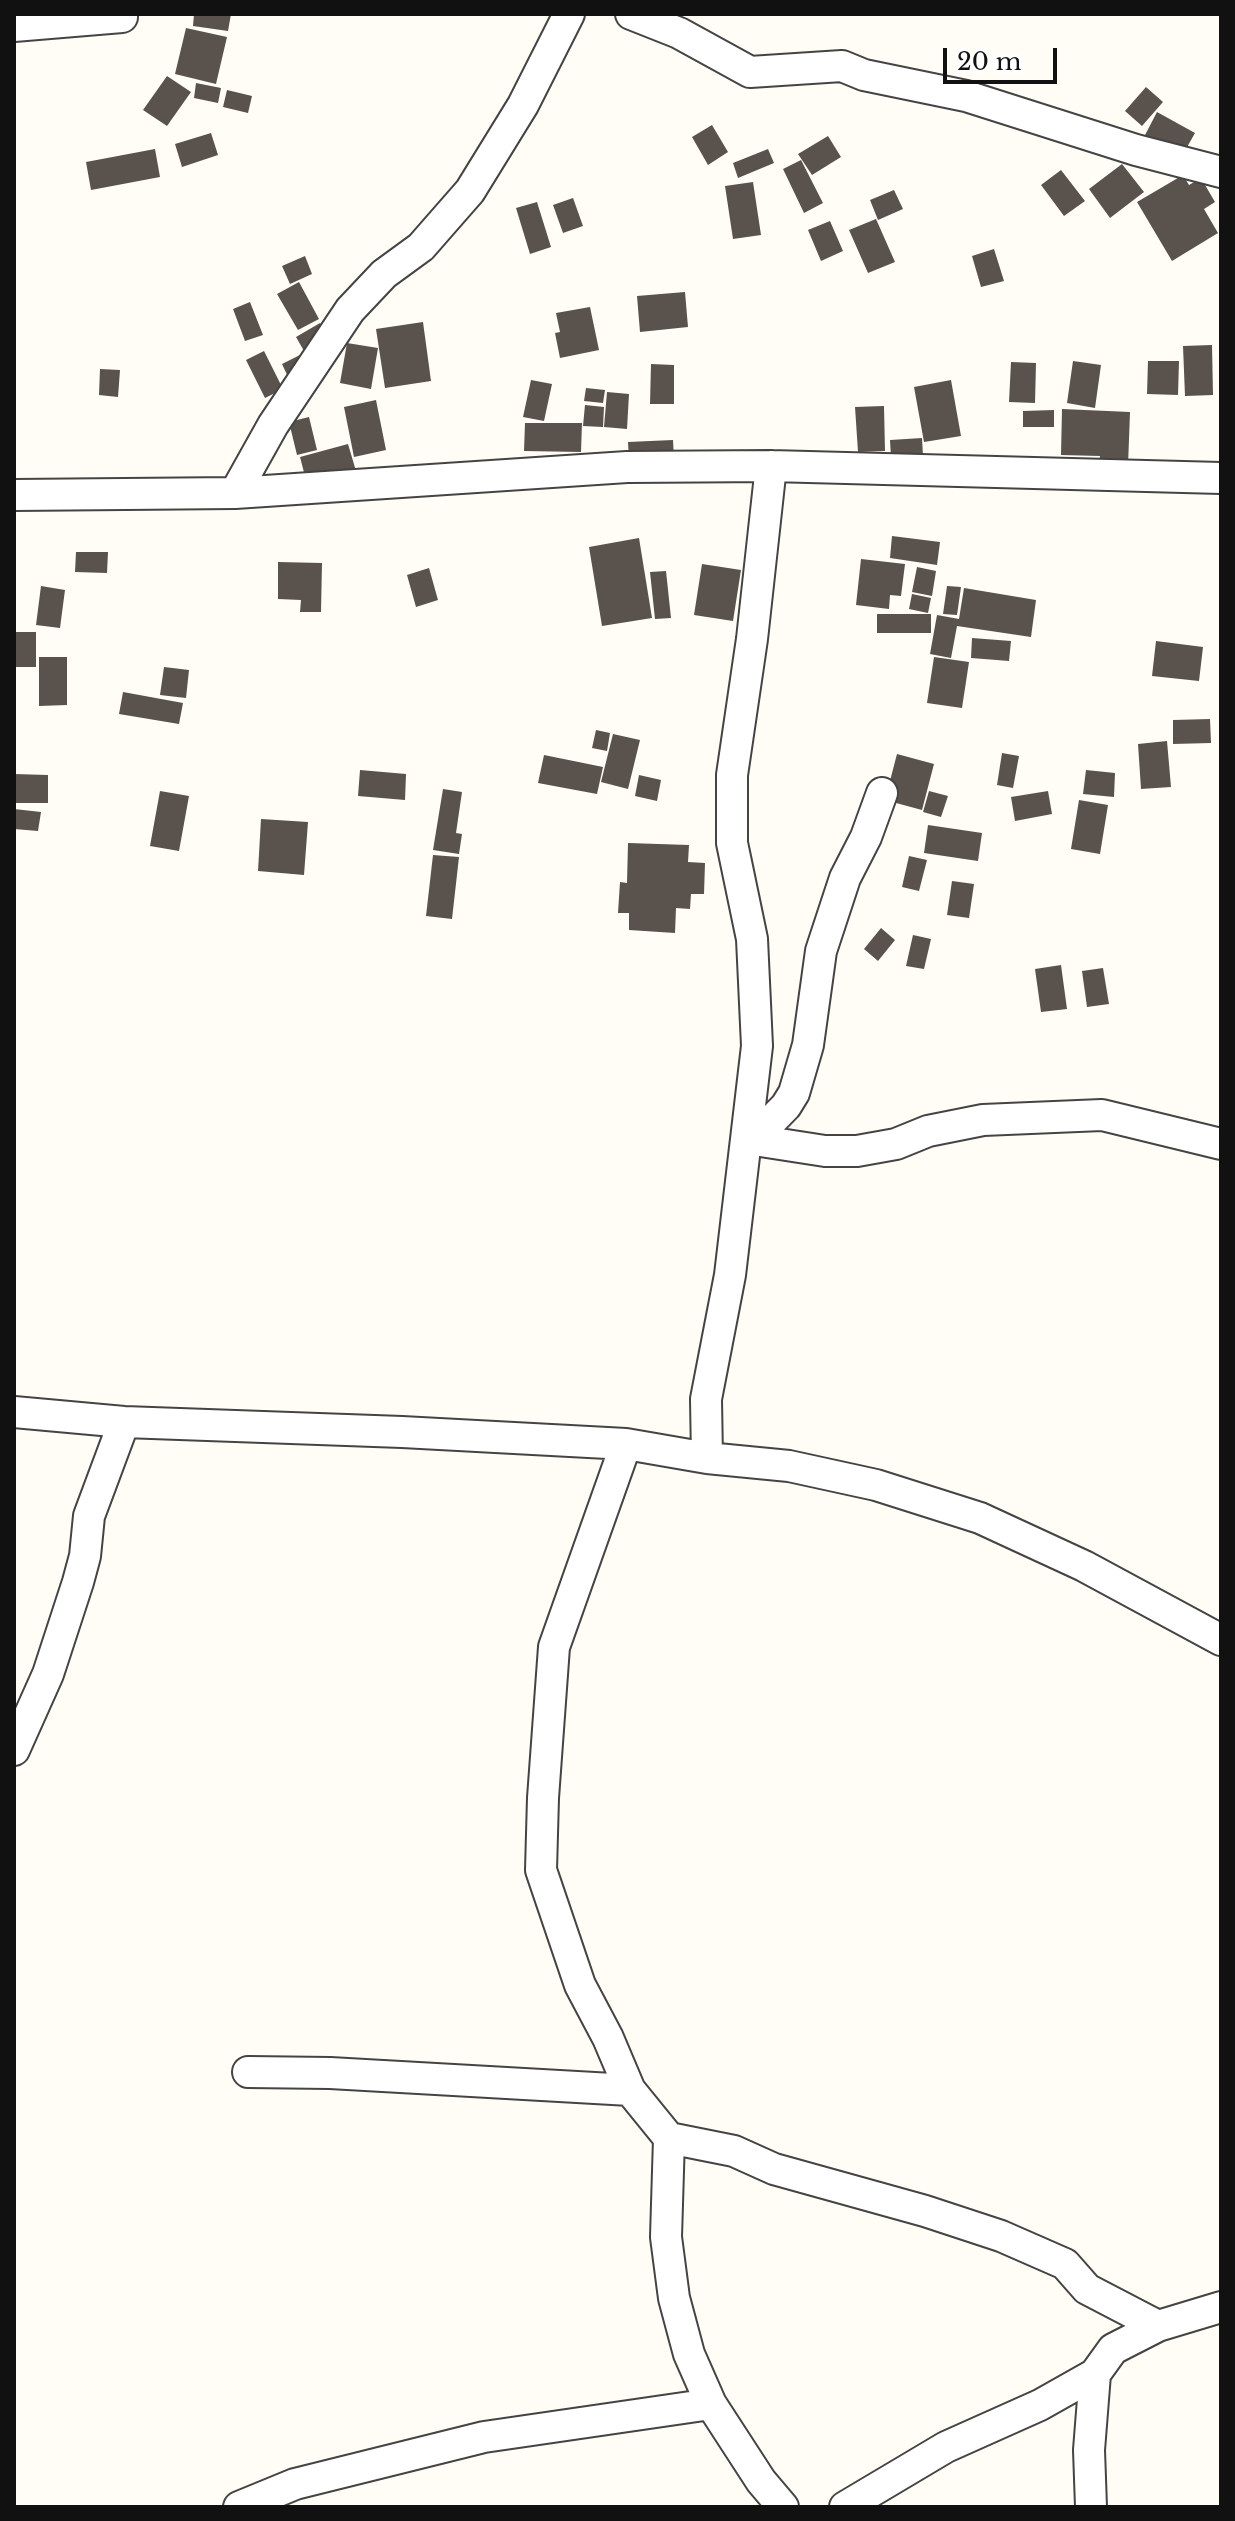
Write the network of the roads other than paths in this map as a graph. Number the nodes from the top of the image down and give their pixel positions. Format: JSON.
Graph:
{"nodes":[{"id":1,"x":569,"y":14,"type":"edge"},
{"id":2,"x":631,"y":14,"type":"edge"},
{"id":3,"x":122,"y":17,"type":"dead end"},
{"id":4,"x":14,"y":26,"type":"edge"},
{"id":5,"x":1221,"y":172,"type":"edge"},
{"id":6,"x":771,"y":466,"type":"junction"},
{"id":7,"x":1221,"y":478,"type":"edge"},
{"id":8,"x":235,"y":493,"type":"junction"},
{"id":9,"x":14,"y":495,"type":"edge"},
{"id":10,"x":882,"y":793,"type":"dead end"},
{"id":11,"x":750,"y":1143,"type":"junction"},
{"id":12,"x":1221,"y":1144,"type":"edge"},
{"id":13,"x":14,"y":1412,"type":"edge"},
{"id":14,"x":124,"y":1422,"type":"junction"},
{"id":15,"x":626,"y":1444,"type":"junction"},
{"id":16,"x":707,"y":1458,"type":"junction"},
{"id":17,"x":1221,"y":1640,"type":"edge"},
{"id":18,"x":14,"y":1750,"type":"edge"},
{"id":19,"x":248,"y":2072,"type":"dead end"},
{"id":20,"x":630,"y":2090,"type":"junction"},
{"id":21,"x":669,"y":2138,"type":"junction"},
{"id":22,"x":1221,"y":2307,"type":"edge"},
{"id":23,"x":1158,"y":2326,"type":"junction"},
{"id":24,"x":1095,"y":2374,"type":"junction"},
{"id":25,"x":711,"y":2404,"type":"junction"},
{"id":26,"x":239,"y":2507,"type":"edge"},
{"id":27,"x":783,"y":2507,"type":"edge"},
{"id":28,"x":845,"y":2507,"type":"edge"},
{"id":29,"x":1091,"y":2507,"type":"edge"}],
"edges":[{"from":1,"to":8,"type":"street"},
{"from":2,"to":5,"type":"street"},
{"from":3,"to":4,"type":"street"},
{"from":6,"to":7,"type":"street"},
{"from":6,"to":8,"type":"street"},
{"from":6,"to":11,"type":"street"},
{"from":8,"to":9,"type":"street"},
{"from":10,"to":11,"type":"street"},
{"from":11,"to":12,"type":"street"},
{"from":11,"to":16,"type":"street"},
{"from":13,"to":14,"type":"street"},
{"from":14,"to":15,"type":"street"},
{"from":14,"to":18,"type":"street"},
{"from":15,"to":16,"type":"street"},
{"from":15,"to":20,"type":"street"},
{"from":16,"to":17,"type":"street"},
{"from":19,"to":20,"type":"street"},
{"from":20,"to":21,"type":"street"},
{"from":21,"to":23,"type":"street"},
{"from":21,"to":25,"type":"street"},
{"from":22,"to":23,"type":"street"},
{"from":23,"to":24,"type":"street"},
{"from":24,"to":28,"type":"street"},
{"from":24,"to":29,"type":"street"},
{"from":25,"to":26,"type":"street"},
{"from":25,"to":27,"type":"street"}]}
